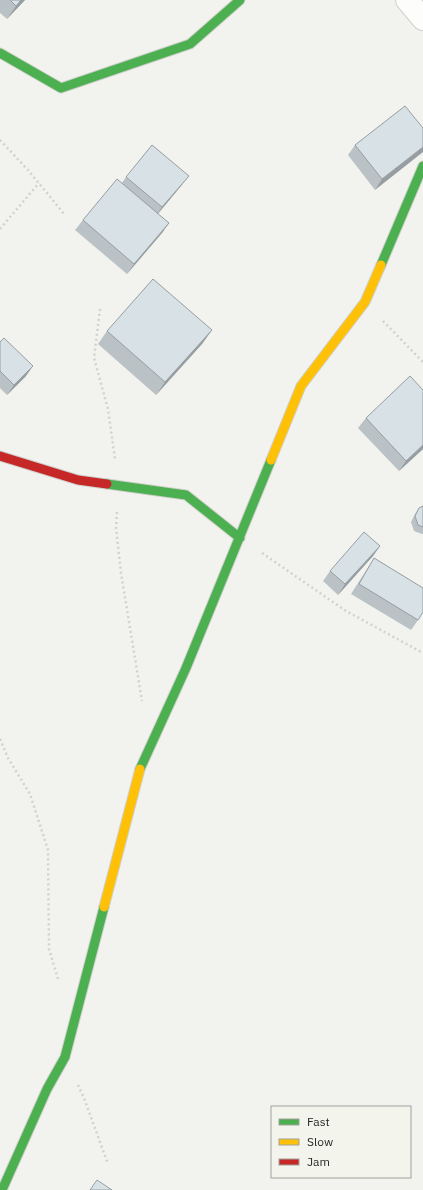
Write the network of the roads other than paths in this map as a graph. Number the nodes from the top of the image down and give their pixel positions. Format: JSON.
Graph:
{"nodes":[{"id":1,"x":240,"y":0,"type":"edge"},
{"id":2,"x":408,"y":0,"type":"edge"},
{"id":3,"x":423,"y":19,"type":"edge"},
{"id":4,"x":0,"y":53,"type":"edge"},
{"id":5,"x":423,"y":166,"type":"edge"},
{"id":6,"x":0,"y":456,"type":"edge"},
{"id":7,"x":240,"y":538,"type":"junction"},
{"id":8,"x":2,"y":1190,"type":"edge"}],
"edges":[{"from":1,"to":4,"type":"street"},
{"from":2,"to":3,"type":"street"},
{"from":5,"to":7,"type":"street"},
{"from":6,"to":7,"type":"street"},
{"from":7,"to":8,"type":"street"}]}
